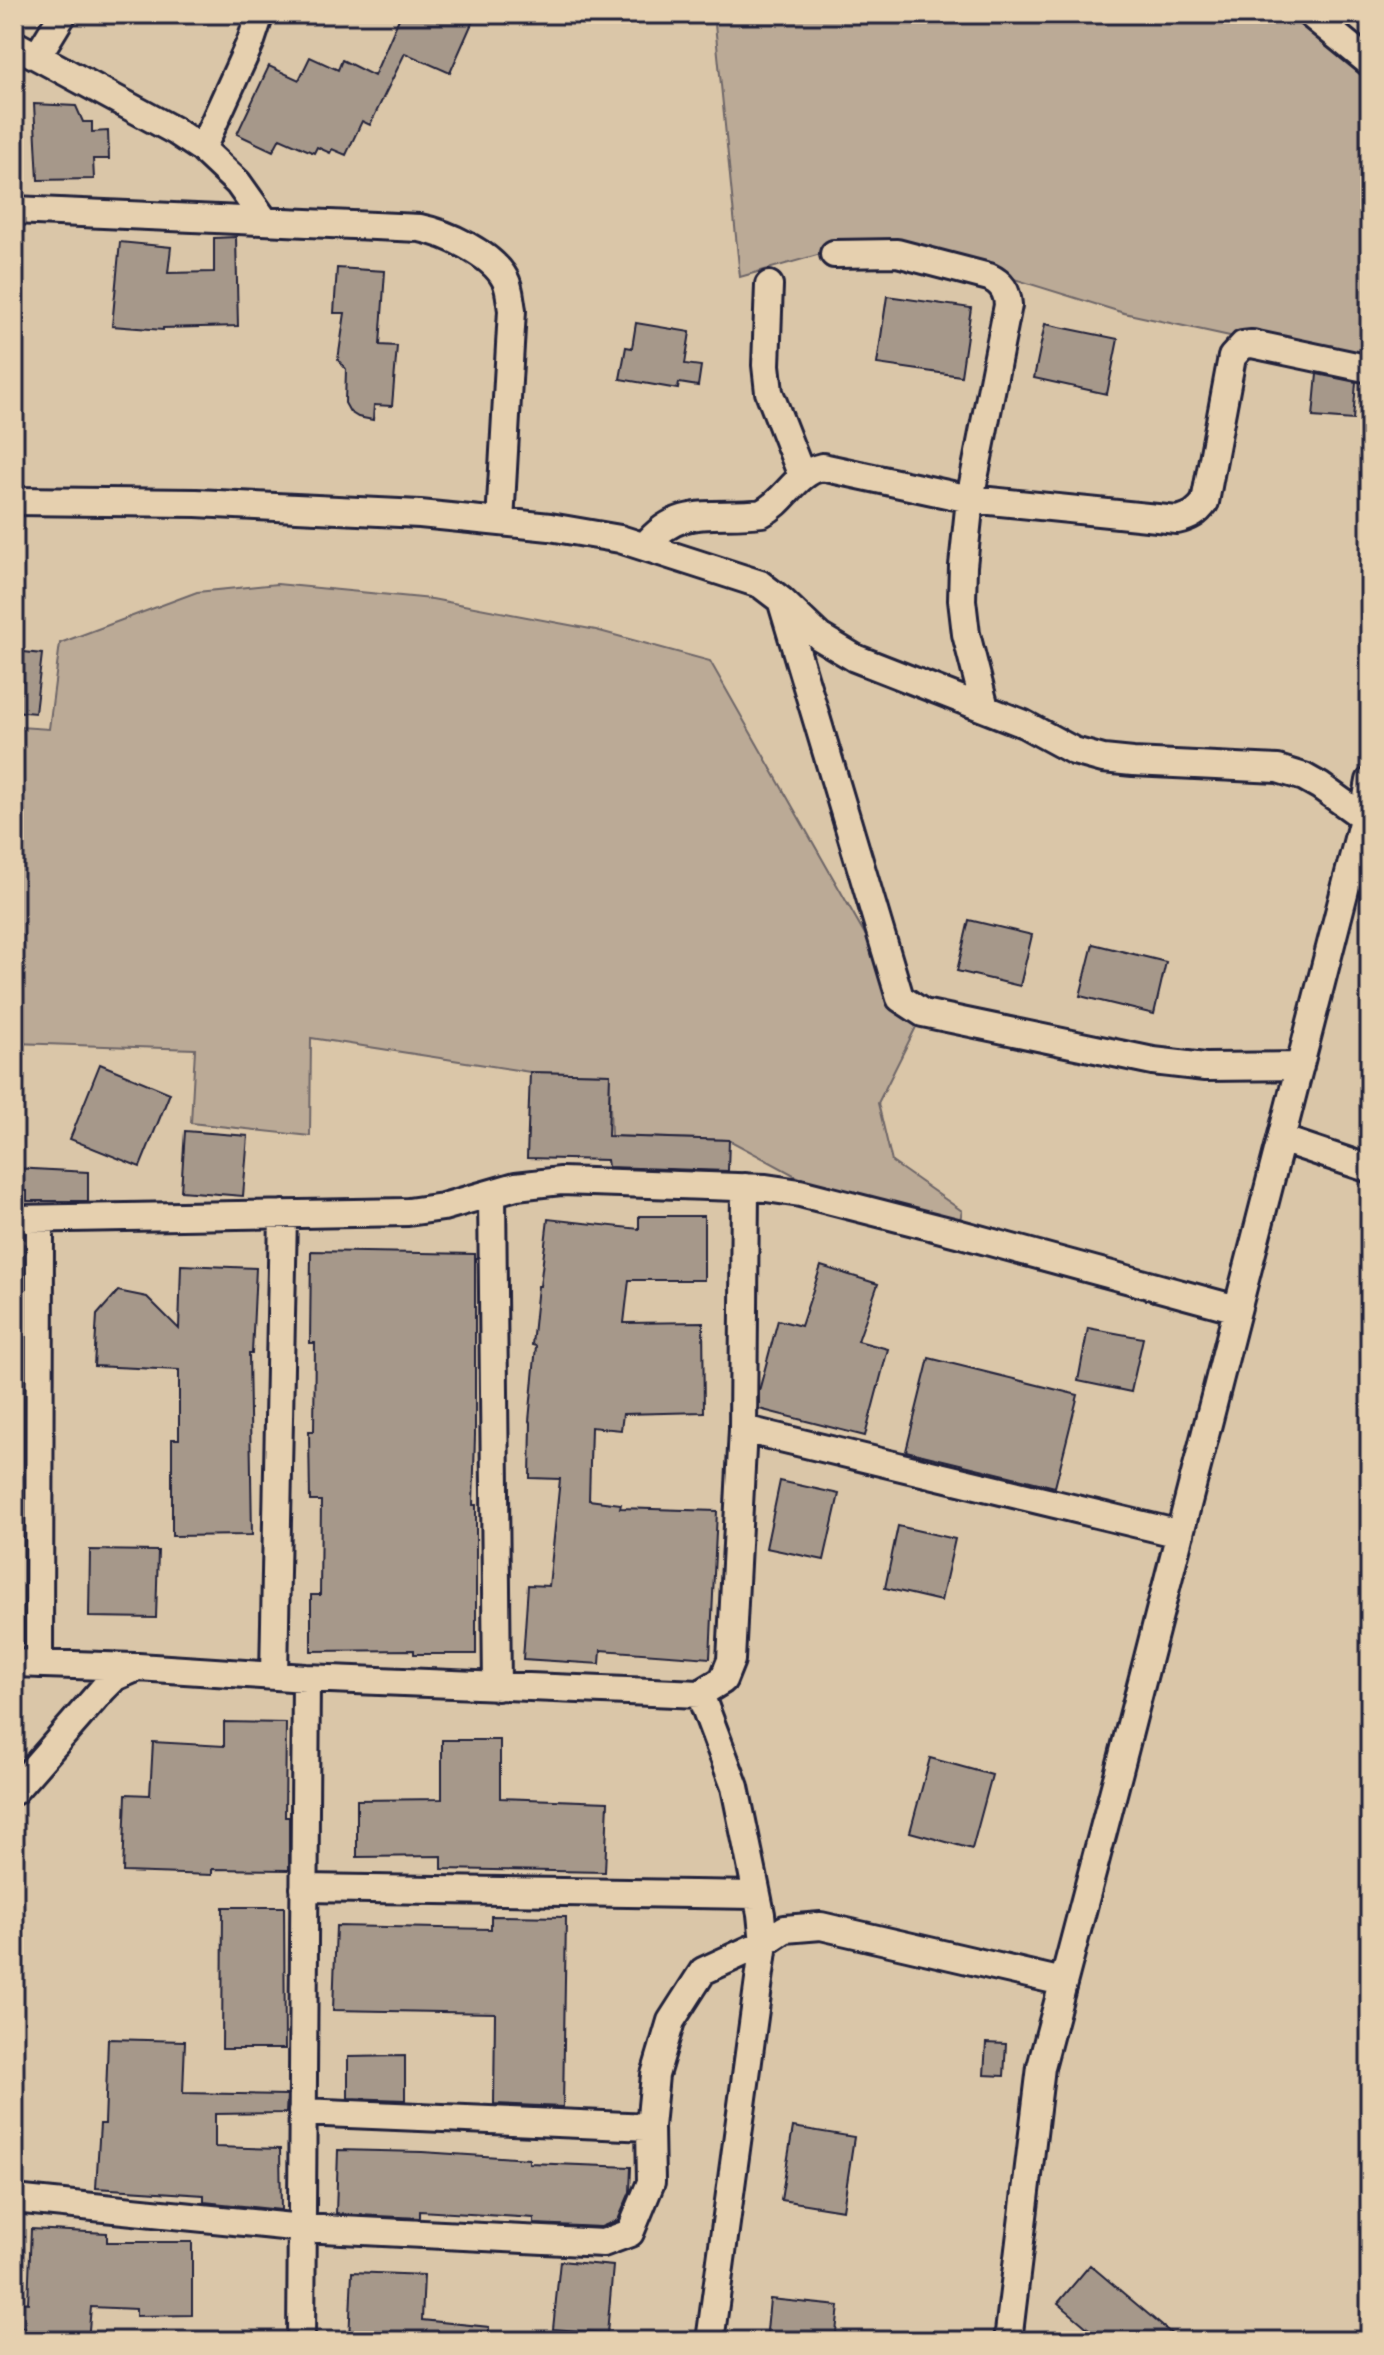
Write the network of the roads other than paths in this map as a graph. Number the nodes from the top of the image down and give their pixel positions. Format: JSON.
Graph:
{"nodes":[{"id":1,"x":63,"y":14,"type":"edge"},
{"id":2,"x":260,"y":14,"type":"edge"},
{"id":3,"x":1310,"y":14,"type":"edge"},
{"id":4,"x":26,"y":50,"type":"edge"},
{"id":5,"x":1370,"y":63,"type":"edge"},
{"id":6,"x":202,"y":149,"type":"junction"},
{"id":7,"x":14,"y":210,"type":"edge"},
{"id":8,"x":265,"y":221,"type":"junction"},
{"id":9,"x":834,"y":254,"type":"dead end"},
{"id":10,"x":769,"y":285,"type":"dead end"},
{"id":11,"x":1370,"y":369,"type":"edge"},
{"id":12,"x":802,"y":476,"type":"junction"},
{"id":13,"x":970,"y":499,"type":"junction"},
{"id":14,"x":14,"y":501,"type":"edge"},
{"id":15,"x":500,"y":522,"type":"junction"},
{"id":16,"x":645,"y":546,"type":"junction"},
{"id":17,"x":781,"y":600,"type":"junction"},
{"id":18,"x":985,"y":708,"type":"junction"},
{"id":19,"x":1370,"y":781,"type":"edge"},
{"id":20,"x":1366,"y":821,"type":"edge"},
{"id":21,"x":1300,"y":1066,"type":"junction"},
{"id":22,"x":1281,"y":1139,"type":"junction"},
{"id":23,"x":1370,"y":1169,"type":"edge"},
{"id":24,"x":745,"y":1187,"type":"junction"},
{"id":25,"x":492,"y":1194,"type":"junction"},
{"id":26,"x":283,"y":1214,"type":"junction"},
{"id":27,"x":27,"y":1219,"type":"edge"},
{"id":28,"x":1237,"y":1309,"type":"junction"},
{"id":29,"x":743,"y":1429,"type":"junction"},
{"id":30,"x":1180,"y":1534,"type":"junction"},
{"id":31,"x":26,"y":1664,"type":"edge"},
{"id":32,"x":138,"y":1667,"type":"junction"},
{"id":33,"x":274,"y":1675,"type":"junction"},
{"id":34,"x":306,"y":1678,"type":"junction"},
{"id":35,"x":497,"y":1687,"type":"junction"},
{"id":36,"x":700,"y":1694,"type":"junction"},
{"id":37,"x":14,"y":1791,"type":"edge"},
{"id":38,"x":304,"y":1888,"type":"junction"},
{"id":39,"x":757,"y":1895,"type":"junction"},
{"id":40,"x":764,"y":1943,"type":"junction"},
{"id":41,"x":1063,"y":1982,"type":"junction"},
{"id":42,"x":302,"y":2112,"type":"junction"},
{"id":43,"x":650,"y":2127,"type":"junction"},
{"id":44,"x":14,"y":2199,"type":"edge"},
{"id":45,"x":302,"y":2228,"type":"junction"},
{"id":46,"x":301,"y":2341,"type":"edge"},
{"id":47,"x":710,"y":2341,"type":"edge"},
{"id":48,"x":1008,"y":2341,"type":"edge"}],
"edges":[{"from":1,"to":4,"type":"street"},
{"from":2,"to":6,"type":"street"},
{"from":3,"to":5,"type":"street"},
{"from":4,"to":6,"type":"street"},
{"from":6,"to":8,"type":"street"},
{"from":7,"to":8,"type":"street"},
{"from":8,"to":15,"type":"street"},
{"from":9,"to":13,"type":"street"},
{"from":10,"to":12,"type":"street"},
{"from":11,"to":13,"type":"street"},
{"from":12,"to":13,"type":"street"},
{"from":12,"to":16,"type":"street"},
{"from":13,"to":18,"type":"street"},
{"from":14,"to":15,"type":"street"},
{"from":15,"to":16,"type":"street"},
{"from":16,"to":17,"type":"street"},
{"from":17,"to":18,"type":"street"},
{"from":17,"to":21,"type":"street"},
{"from":18,"to":20,"type":"street"},
{"from":19,"to":20,"type":"street"},
{"from":20,"to":21,"type":"street"},
{"from":21,"to":22,"type":"street"},
{"from":22,"to":23,"type":"street"},
{"from":22,"to":28,"type":"street"},
{"from":24,"to":25,"type":"street"},
{"from":24,"to":28,"type":"street"},
{"from":24,"to":29,"type":"street"},
{"from":25,"to":26,"type":"street"},
{"from":25,"to":35,"type":"street"},
{"from":26,"to":27,"type":"street"},
{"from":26,"to":33,"type":"street"},
{"from":27,"to":31,"type":"street"},
{"from":28,"to":30,"type":"street"},
{"from":29,"to":30,"type":"street"},
{"from":29,"to":36,"type":"street"},
{"from":30,"to":41,"type":"street"},
{"from":31,"to":32,"type":"street"},
{"from":32,"to":33,"type":"street"},
{"from":32,"to":37,"type":"street"},
{"from":33,"to":34,"type":"street"},
{"from":34,"to":35,"type":"street"},
{"from":34,"to":38,"type":"street"},
{"from":35,"to":36,"type":"street"},
{"from":36,"to":39,"type":"street"},
{"from":38,"to":39,"type":"street"},
{"from":38,"to":42,"type":"street"},
{"from":39,"to":40,"type":"street"},
{"from":40,"to":41,"type":"street"},
{"from":40,"to":43,"type":"street"},
{"from":40,"to":47,"type":"street"},
{"from":41,"to":48,"type":"street"},
{"from":42,"to":43,"type":"street"},
{"from":42,"to":45,"type":"street"},
{"from":43,"to":45,"type":"street"},
{"from":44,"to":45,"type":"street"},
{"from":45,"to":46,"type":"street"}]}
